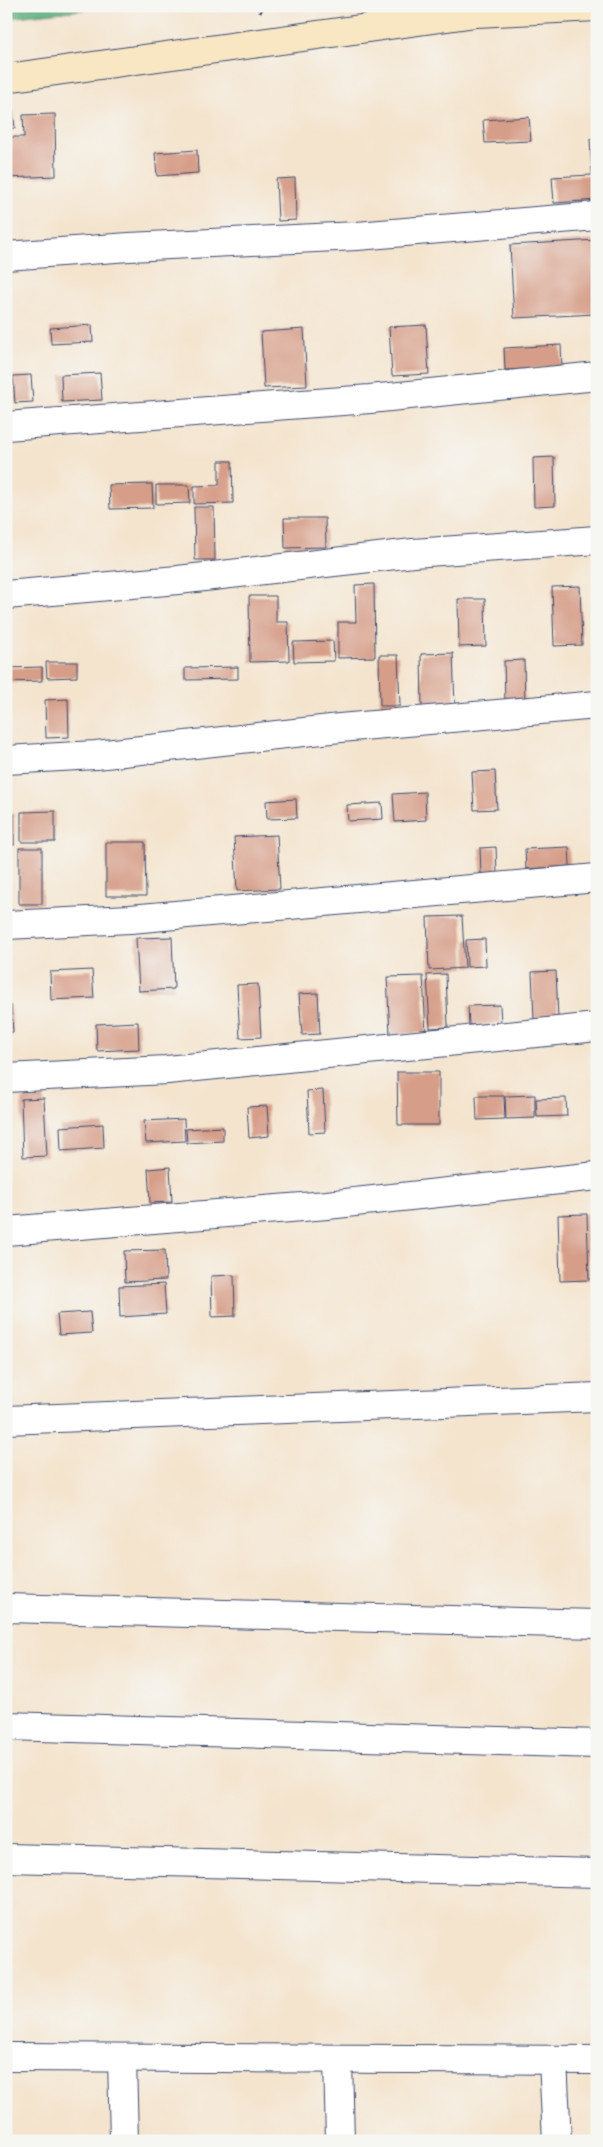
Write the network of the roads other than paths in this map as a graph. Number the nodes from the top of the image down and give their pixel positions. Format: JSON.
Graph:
{"nodes":[{"id":1,"x":597,"y":7,"type":"edge"},
{"id":2,"x":6,"y":78,"type":"edge"},
{"id":3,"x":597,"y":216,"type":"edge"},
{"id":4,"x":6,"y":256,"type":"edge"},
{"id":5,"x":597,"y":376,"type":"edge"},
{"id":6,"x":6,"y":426,"type":"edge"},
{"id":7,"x":597,"y":540,"type":"edge"},
{"id":8,"x":6,"y":595,"type":"edge"},
{"id":9,"x":597,"y":706,"type":"edge"},
{"id":10,"x":6,"y":760,"type":"edge"},
{"id":11,"x":597,"y":878,"type":"edge"},
{"id":12,"x":6,"y":924,"type":"edge"},
{"id":13,"x":597,"y":1027,"type":"edge"},
{"id":14,"x":6,"y":1078,"type":"edge"},
{"id":15,"x":597,"y":1176,"type":"edge"},
{"id":16,"x":6,"y":1231,"type":"edge"},
{"id":17,"x":597,"y":1397,"type":"edge"},
{"id":18,"x":6,"y":1420,"type":"edge"},
{"id":19,"x":6,"y":1608,"type":"edge"},
{"id":20,"x":597,"y":1624,"type":"edge"},
{"id":21,"x":6,"y":1726,"type":"edge"},
{"id":22,"x":597,"y":1744,"type":"edge"},
{"id":23,"x":6,"y":1858,"type":"edge"},
{"id":24,"x":597,"y":1873,"type":"edge"},
{"id":25,"x":6,"y":2057,"type":"edge"},
{"id":26,"x":122,"y":2058,"type":"junction"},
{"id":27,"x":338,"y":2059,"type":"junction"},
{"id":28,"x":553,"y":2060,"type":"junction"},
{"id":29,"x":597,"y":2060,"type":"edge"},
{"id":30,"x":124,"y":2141,"type":"edge"},
{"id":31,"x":340,"y":2141,"type":"edge"},
{"id":32,"x":557,"y":2141,"type":"edge"}],
"edges":[{"from":1,"to":2,"type":"main road"},
{"from":3,"to":4,"type":"street"},
{"from":5,"to":6,"type":"street"},
{"from":7,"to":8,"type":"street"},
{"from":9,"to":10,"type":"street"},
{"from":11,"to":12,"type":"street"},
{"from":13,"to":14,"type":"street"},
{"from":15,"to":16,"type":"street"},
{"from":17,"to":18,"type":"street"},
{"from":19,"to":20,"type":"street"},
{"from":21,"to":22,"type":"street"},
{"from":23,"to":24,"type":"street"},
{"from":25,"to":26,"type":"street"},
{"from":26,"to":27,"type":"street"},
{"from":26,"to":30,"type":"street"},
{"from":27,"to":28,"type":"street"},
{"from":27,"to":31,"type":"street"},
{"from":28,"to":29,"type":"street"},
{"from":28,"to":32,"type":"street"}]}
